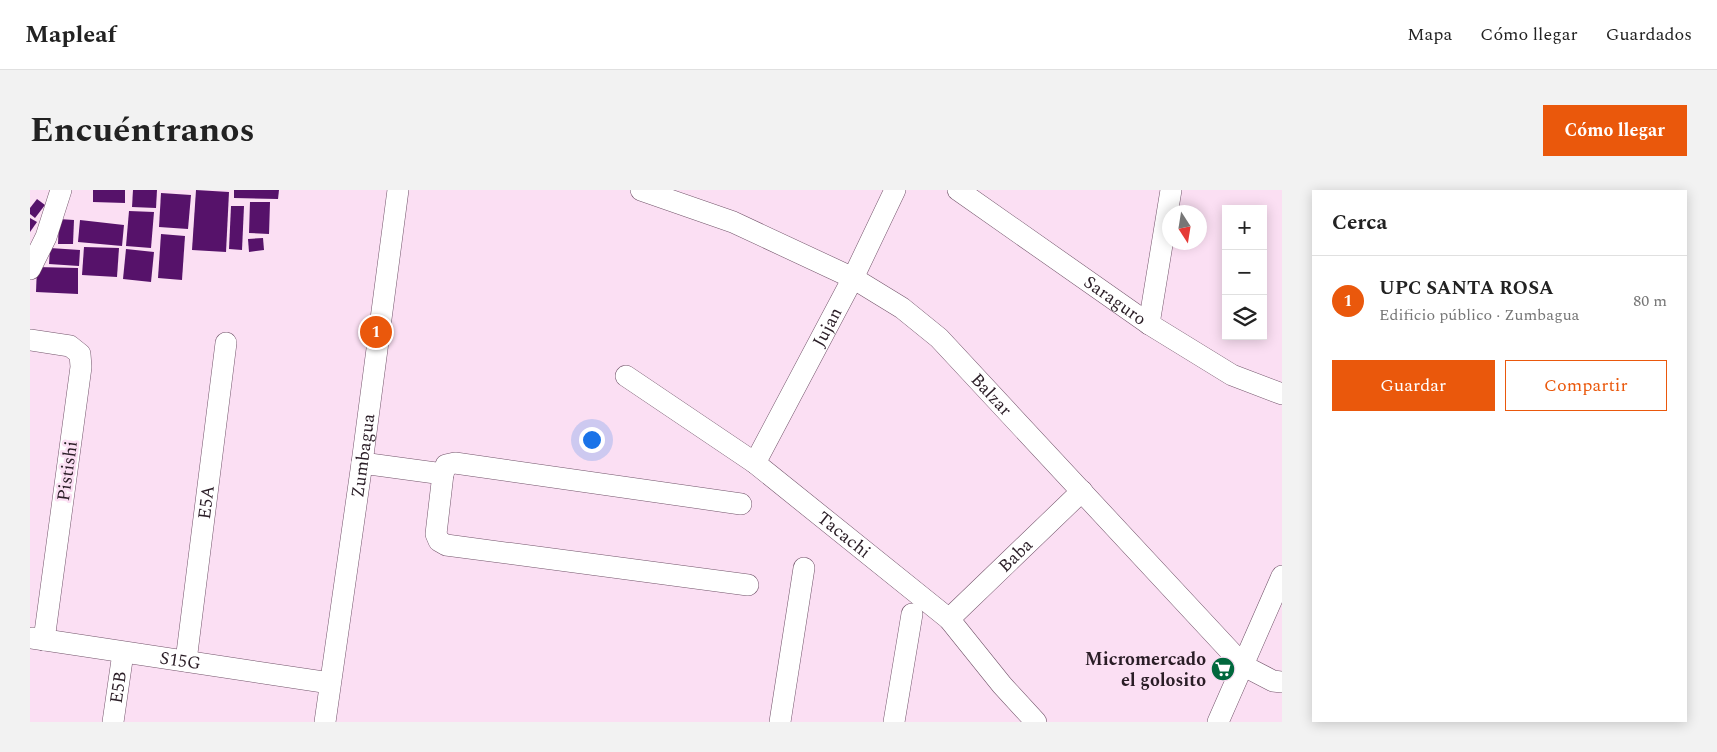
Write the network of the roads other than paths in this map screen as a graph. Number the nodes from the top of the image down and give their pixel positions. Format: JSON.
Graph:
{"nodes":[{"id":1,"x":61,"y":190,"type":"edge"},
{"id":2,"x":398,"y":190,"type":"edge"},
{"id":3,"x":641,"y":190,"type":"edge"},
{"id":4,"x":895,"y":190,"type":"edge"},
{"id":5,"x":958,"y":190,"type":"edge"},
{"id":6,"x":1171,"y":190,"type":"edge"},
{"id":7,"x":30,"y":269,"type":"edge"},
{"id":8,"x":852,"y":278,"type":"junction"},
{"id":9,"x":1149,"y":324,"type":"junction"},
{"id":10,"x":30,"y":340,"type":"edge"},
{"id":11,"x":226,"y":343,"type":"dead end"},
{"id":12,"x":626,"y":376,"type":"dead end"},
{"id":13,"x":1282,"y":394,"type":"edge"},
{"id":14,"x":362,"y":463,"type":"junction"},
{"id":15,"x":755,"y":463,"type":"junction"},
{"id":16,"x":444,"y":474,"type":"junction"},
{"id":17,"x":1082,"y":491,"type":"junction"},
{"id":18,"x":741,"y":504,"type":"dead end"},
{"id":19,"x":804,"y":568,"type":"dead end"},
{"id":20,"x":1282,"y":576,"type":"edge"},
{"id":21,"x":748,"y":585,"type":"dead end"},
{"id":22,"x":912,"y":614,"type":"dead end"},
{"id":23,"x":949,"y":619,"type":"junction"},
{"id":24,"x":37,"y":639,"type":"edge"},
{"id":25,"x":123,"y":652,"type":"junction"},
{"id":26,"x":186,"y":661,"type":"junction"},
{"id":27,"x":1244,"y":666,"type":"junction"},
{"id":28,"x":1282,"y":682,"type":"edge"},
{"id":29,"x":330,"y":683,"type":"junction"},
{"id":30,"x":114,"y":722,"type":"edge"},
{"id":31,"x":325,"y":722,"type":"edge"},
{"id":32,"x":780,"y":722,"type":"edge"},
{"id":33,"x":894,"y":722,"type":"edge"},
{"id":34,"x":1036,"y":722,"type":"edge"},
{"id":35,"x":1218,"y":722,"type":"edge"}],
"edges":[{"from":1,"to":7,"type":"street"},
{"from":2,"to":14,"type":"street","name":"Zumbagua"},
{"from":3,"to":8,"type":"street","name":"Balzar"},
{"from":4,"to":8,"type":"street","name":"Jujan"},
{"from":5,"to":9,"type":"street","name":"Saraguro"},
{"from":6,"to":9,"type":"street"},
{"from":8,"to":15,"type":"street","name":"Jujan"},
{"from":8,"to":17,"type":"street","name":"Balzar"},
{"from":9,"to":13,"type":"street","name":"Saraguro"},
{"from":10,"to":24,"type":"street","name":"Pistishi"},
{"from":11,"to":26,"type":"street","name":"E5A"},
{"from":12,"to":15,"type":"street","name":"Tacachi"},
{"from":14,"to":16,"type":"street"},
{"from":14,"to":29,"type":"street","name":"Zumbagua"},
{"from":15,"to":23,"type":"street","name":"Tacachi"},
{"from":16,"to":18,"type":"street"},
{"from":16,"to":21,"type":"street"},
{"from":17,"to":23,"type":"street","name":"Baba"},
{"from":17,"to":27,"type":"street","name":"Balzar"},
{"from":19,"to":32,"type":"street"},
{"from":20,"to":27,"type":"street"},
{"from":22,"to":33,"type":"street"},
{"from":23,"to":34,"type":"street","name":"Tacachi"},
{"from":24,"to":25,"type":"street","name":"S15G"},
{"from":25,"to":26,"type":"street","name":"S15G"},
{"from":25,"to":30,"type":"street","name":"E5B"},
{"from":26,"to":29,"type":"street","name":"S15G"},
{"from":27,"to":28,"type":"street","name":"Balzar"},
{"from":27,"to":35,"type":"street"},
{"from":29,"to":31,"type":"street","name":"Zumbagua"}]}
